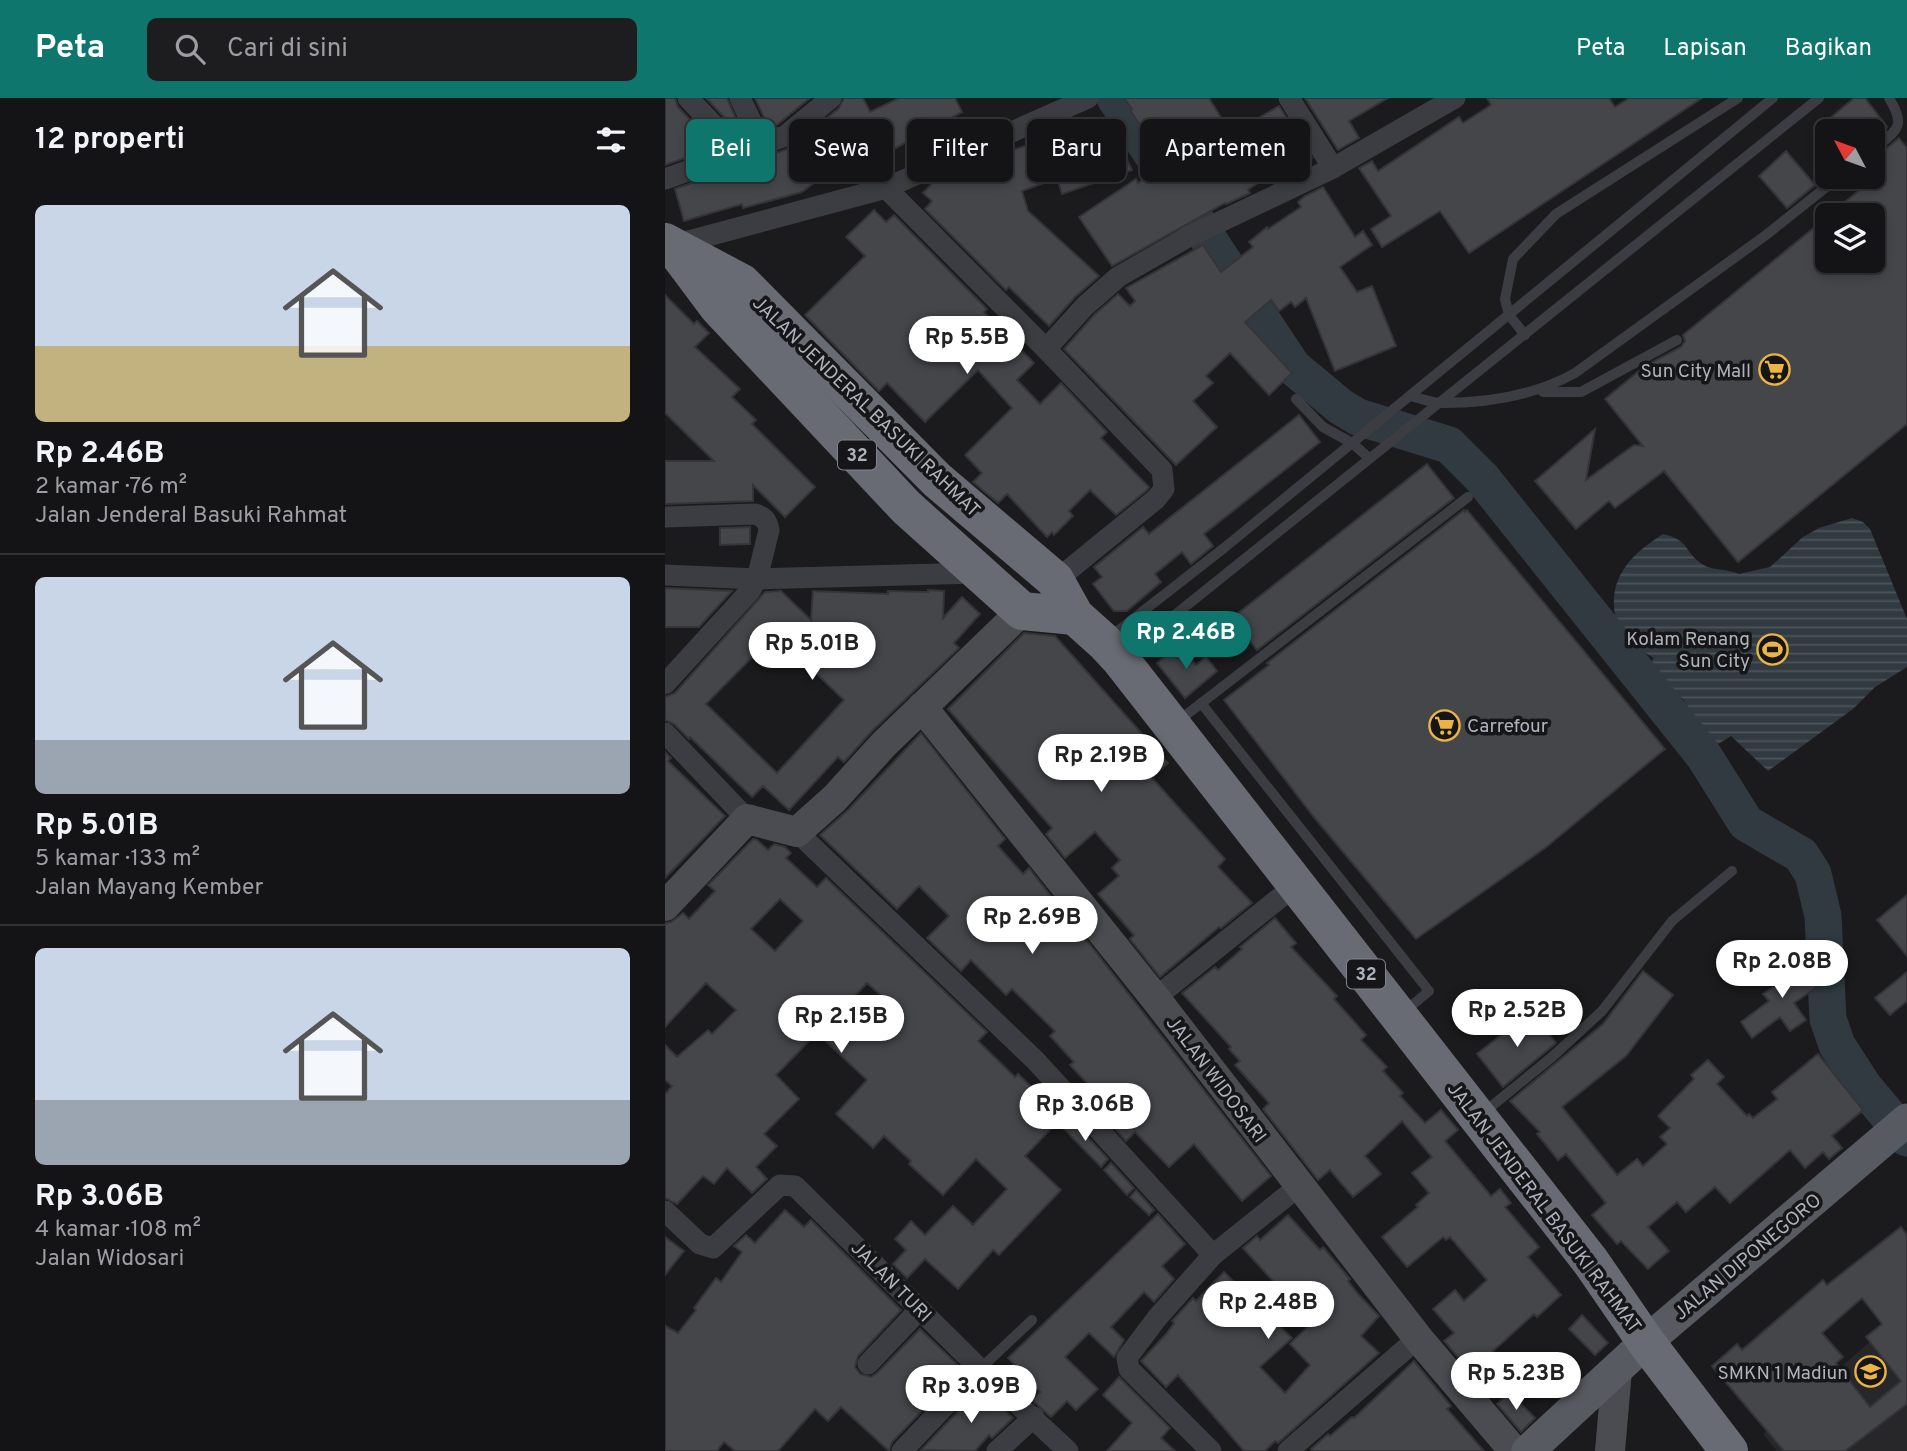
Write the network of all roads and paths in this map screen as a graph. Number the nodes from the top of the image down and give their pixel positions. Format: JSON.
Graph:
{"nodes":[{"id":1,"x":688,"y":98,"type":"edge"},
{"id":2,"x":740,"y":98,"type":"edge"},
{"id":3,"x":831,"y":98,"type":"edge"},
{"id":4,"x":1087,"y":98,"type":"edge"},
{"id":5,"x":1289,"y":98,"type":"edge"},
{"id":6,"x":1454,"y":98,"type":"edge"},
{"id":7,"x":1738,"y":98,"type":"edge"},
{"id":8,"x":1773,"y":98,"type":"edge"},
{"id":9,"x":1819,"y":98,"type":"edge"},
{"id":10,"x":1889,"y":98,"type":"edge"},
{"id":11,"x":708,"y":119,"type":"edge"},
{"id":12,"x":750,"y":119,"type":"edge"},
{"id":13,"x":1905,"y":119,"type":"edge"},
{"id":14,"x":775,"y":139,"type":"edge"},
{"id":15,"x":1885,"y":140,"type":"edge"},
{"id":16,"x":1333,"y":168,"type":"junction"},
{"id":17,"x":686,"y":171,"type":"edge"},
{"id":18,"x":665,"y":179,"type":"edge"},
{"id":19,"x":886,"y":188,"type":"junction"},
{"id":20,"x":1824,"y":189,"type":"edge"},
{"id":21,"x":668,"y":244,"type":"edge"},
{"id":22,"x":1509,"y":315,"type":"junction"},
{"id":23,"x":1525,"y":335,"type":"junction"},
{"id":24,"x":1678,"y":340,"type":"dead end"},
{"id":25,"x":1046,"y":349,"type":"junction"},
{"id":26,"x":1534,"y":392,"type":"junction"},
{"id":27,"x":1410,"y":396,"type":"junction"},
{"id":28,"x":1296,"y":399,"type":"dead end"},
{"id":29,"x":1440,"y":403,"type":"junction"},
{"id":30,"x":1356,"y":439,"type":"junction"},
{"id":31,"x":1369,"y":458,"type":"junction"},
{"id":32,"x":1468,"y":496,"type":"dead end"},
{"id":33,"x":665,"y":517,"type":"edge"},
{"id":34,"x":979,"y":573,"type":"junction"},
{"id":35,"x":665,"y":575,"type":"edge"},
{"id":36,"x":757,"y":579,"type":"junction"},
{"id":37,"x":1055,"y":580,"type":"junction"},
{"id":38,"x":1022,"y":611,"type":"junction"},
{"id":39,"x":1075,"y":616,"type":"junction"},
{"id":40,"x":1112,"y":650,"type":"junction"},
{"id":41,"x":665,"y":684,"type":"edge"},
{"id":42,"x":922,"y":707,"type":"junction"},
{"id":43,"x":1187,"y":715,"type":"junction"},
{"id":44,"x":665,"y":733,"type":"edge"},
{"id":45,"x":747,"y":818,"type":"junction"},
{"id":46,"x":797,"y":832,"type":"junction"},
{"id":47,"x":1731,"y":871,"type":"dead end"},
{"id":48,"x":1297,"y":884,"type":"junction"},
{"id":49,"x":665,"y":906,"type":"edge"},
{"id":50,"x":1155,"y":998,"type":"junction"},
{"id":51,"x":1398,"y":1016,"type":"junction"},
{"id":52,"x":1478,"y":1118,"type":"junction"},
{"id":53,"x":1898,"y":1128,"type":"edge"},
{"id":54,"x":1299,"y":1186,"type":"junction"},
{"id":55,"x":665,"y":1211,"type":"edge"},
{"id":56,"x":1213,"y":1255,"type":"junction"},
{"id":57,"x":920,"y":1309,"type":"junction"},
{"id":58,"x":1032,"y":1320,"type":"dead end"},
{"id":59,"x":1418,"y":1338,"type":"junction"},
{"id":60,"x":1646,"y":1342,"type":"junction"},
{"id":61,"x":867,"y":1364,"type":"dead end"},
{"id":62,"x":979,"y":1369,"type":"junction"},
{"id":63,"x":1617,"y":1370,"type":"junction"},
{"id":64,"x":1034,"y":1418,"type":"junction"},
{"id":65,"x":902,"y":1451,"type":"edge"},
{"id":66,"x":997,"y":1451,"type":"edge"},
{"id":67,"x":1068,"y":1451,"type":"edge"},
{"id":68,"x":1211,"y":1451,"type":"edge"},
{"id":69,"x":1288,"y":1451,"type":"edge"},
{"id":70,"x":1514,"y":1451,"type":"edge"},
{"id":71,"x":1528,"y":1451,"type":"edge"},
{"id":72,"x":1610,"y":1451,"type":"edge"},
{"id":73,"x":1729,"y":1451,"type":"edge"}],
"edges":[{"from":1,"to":11,"type":"street"},
{"from":2,"to":12,"type":"street"},
{"from":3,"to":14,"type":"street"},
{"from":4,"to":19,"type":"street"},
{"from":5,"to":16,"type":"street"},
{"from":6,"to":16,"type":"street"},
{"from":7,"to":22,"type":"lane"},
{"from":8,"to":22,"type":"lane"},
{"from":9,"to":23,"type":"lane"},
{"from":10,"to":13,"type":"lane"},
{"from":13,"to":15,"type":"lane"},
{"from":16,"to":25,"type":"street"},
{"from":17,"to":18,"type":"street"},
{"from":19,"to":21,"type":"street"},
{"from":19,"to":25,"type":"street"},
{"from":20,"to":26,"type":"lane"},
{"from":21,"to":34,"type":"highway","name":"JALAN JENDERAL BASUKI RAHMAT","number":"32"},
{"from":21,"to":37,"type":"highway","name":"JALAN JENDERAL BASUKI RAHMAT","number":"32"},
{"from":22,"to":23,"type":"lane"},
{"from":22,"to":27,"type":"lane"},
{"from":23,"to":29,"type":"lane"},
{"from":24,"to":26,"type":"lane"},
{"from":25,"to":37,"type":"street"},
{"from":26,"to":29,"type":"lane"},
{"from":27,"to":29,"type":"lane"},
{"from":27,"to":30,"type":"lane"},
{"from":28,"to":30,"type":"lane"},
{"from":29,"to":31,"type":"lane"},
{"from":30,"to":31,"type":"lane"},
{"from":30,"to":40,"type":"lane"},
{"from":31,"to":40,"type":"lane"},
{"from":32,"to":43,"type":"lane"},
{"from":33,"to":36,"type":"street"},
{"from":34,"to":36,"type":"street"},
{"from":34,"to":38,"type":"highway","name":"JALAN JENDERAL BASUKI RAHMAT","number":"32"},
{"from":35,"to":36,"type":"street"},
{"from":36,"to":41,"type":"street"},
{"from":37,"to":38,"type":"street"},
{"from":37,"to":39,"type":"highway","name":"JALAN JENDERAL BASUKI RAHMAT","number":"32"},
{"from":38,"to":39,"type":"highway"},
{"from":38,"to":42,"type":"street"},
{"from":39,"to":40,"type":"highway","name":"JALAN JENDERAL BASUKI RAHMAT","number":"32"},
{"from":40,"to":43,"type":"highway","name":"JALAN JENDERAL BASUKI RAHMAT","number":"32"},
{"from":42,"to":46,"type":"street"},
{"from":42,"to":50,"type":"street","name":"JALAN WIDOSARI"},
{"from":43,"to":48,"type":"highway","name":"JALAN JENDERAL BASUKI RAHMAT","number":"32"},
{"from":43,"to":51,"type":"lane"},
{"from":44,"to":45,"type":"street"},
{"from":45,"to":46,"type":"street"},
{"from":45,"to":49,"type":"street"},
{"from":46,"to":56,"type":"street"},
{"from":47,"to":52,"type":"lane"},
{"from":48,"to":50,"type":"street"},
{"from":48,"to":51,"type":"highway","name":"JALAN JENDERAL BASUKI RAHMAT","number":"32"},
{"from":50,"to":54,"type":"street","name":"JALAN WIDOSARI"},
{"from":51,"to":52,"type":"highway","name":"JALAN JENDERAL BASUKI RAHMAT","number":"32"},
{"from":52,"to":60,"type":"highway","name":"JALAN JENDERAL BASUKI RAHMAT","number":"32"},
{"from":53,"to":60,"type":"main road","name":"JALAN DIPONEGORO"},
{"from":54,"to":56,"type":"street"},
{"from":54,"to":59,"type":"street","name":"JALAN WIDOSARI"},
{"from":55,"to":57,"type":"street","name":"JALAN TURI"},
{"from":56,"to":68,"type":"street"},
{"from":57,"to":61,"type":"street"},
{"from":57,"to":62,"type":"street","name":"JALAN TURI"},
{"from":58,"to":62,"type":"lane"},
{"from":59,"to":69,"type":"street"},
{"from":59,"to":70,"type":"street","name":"JALAN WIDOSARI"},
{"from":60,"to":63,"type":"main road","name":"JALAN DIPONEGORO"},
{"from":60,"to":73,"type":"highway","number":"32"},
{"from":62,"to":64,"type":"street","name":"JALAN TURI"},
{"from":62,"to":65,"type":"street"},
{"from":63,"to":71,"type":"main road","name":"JALAN DIPONEGORO"},
{"from":63,"to":72,"type":"street"},
{"from":64,"to":66,"type":"street"},
{"from":64,"to":67,"type":"street","name":"JALAN TURI"}]}
